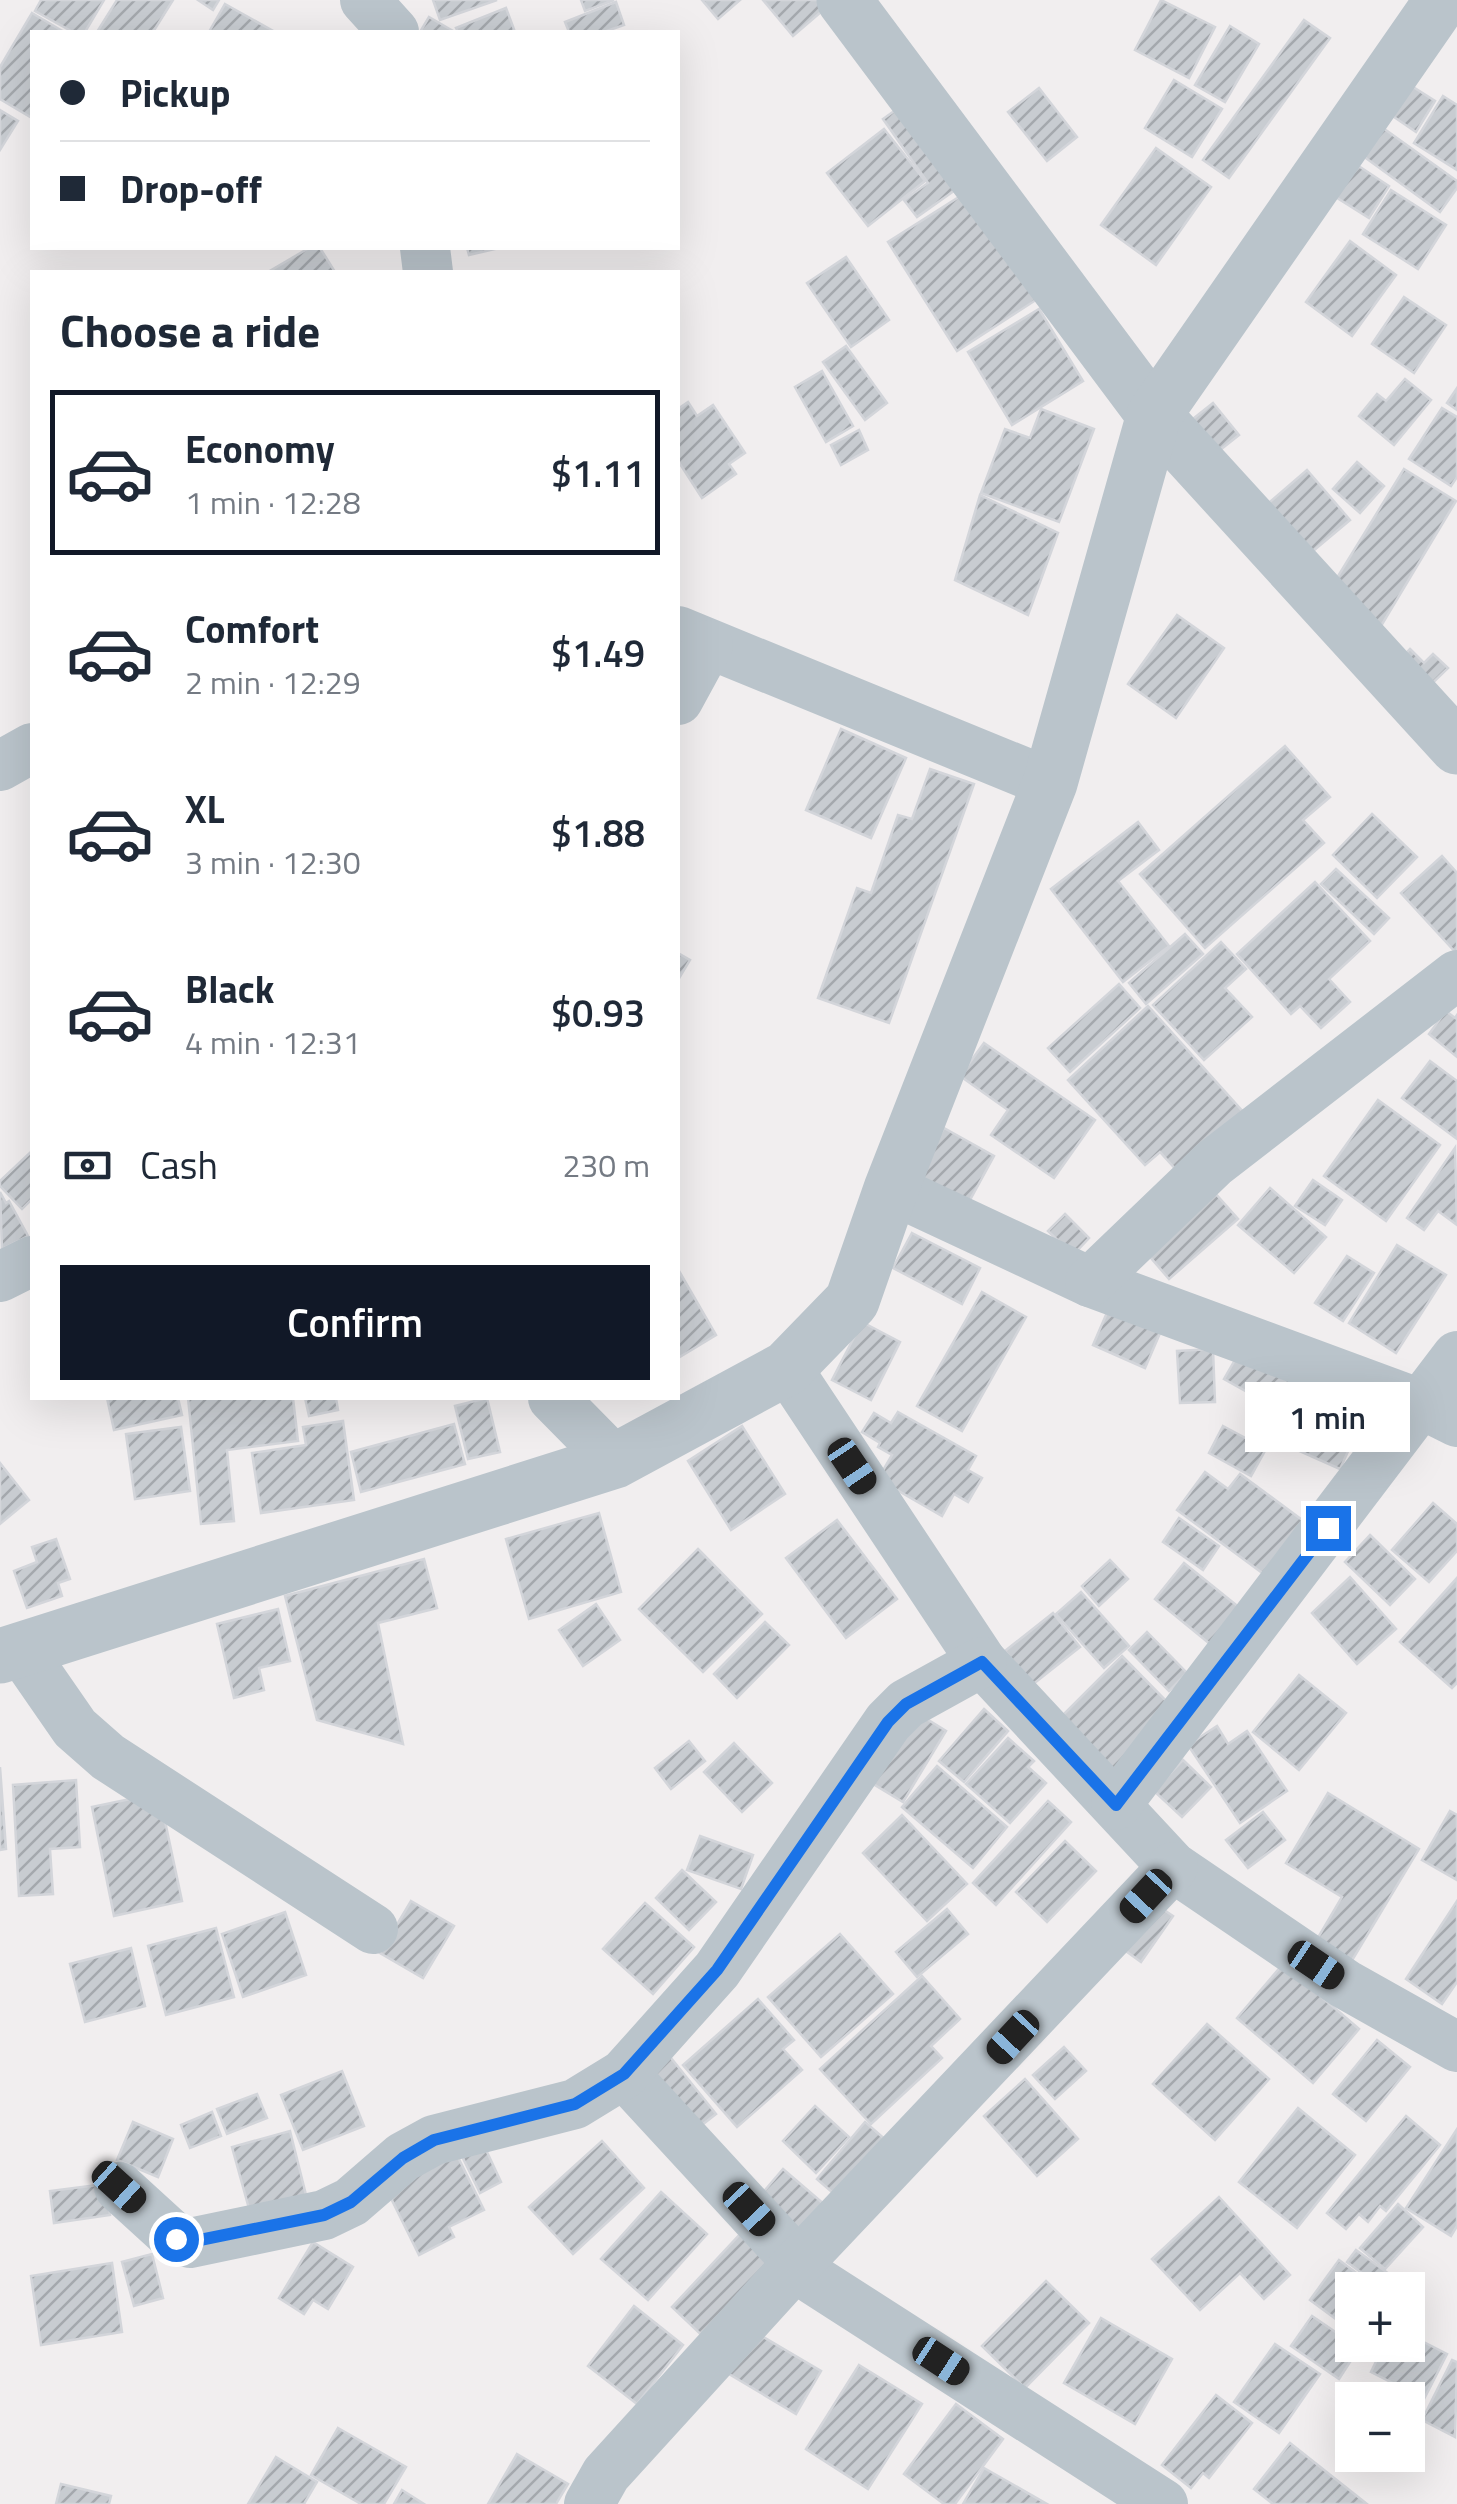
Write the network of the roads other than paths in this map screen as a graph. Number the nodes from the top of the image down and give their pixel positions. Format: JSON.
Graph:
{"nodes":[{"id":1,"x":366,"y":0,"type":"edge"},
{"id":2,"x":844,"y":0,"type":"edge"},
{"id":3,"x":1442,"y":0,"type":"edge"},
{"id":4,"x":1457,"y":12,"type":"edge"},
{"id":5,"x":392,"y":30,"type":"edge"},
{"id":6,"x":1154,"y":415,"type":"junction"},
{"id":7,"x":693,"y":638,"type":"edge"},
{"id":8,"x":680,"y":692,"type":"edge"},
{"id":9,"x":1457,"y":746,"type":"edge"},
{"id":10,"x":30,"y":749,"type":"edge"},
{"id":11,"x":0,"y":766,"type":"edge"},
{"id":12,"x":1050,"y":783,"type":"junction"},
{"id":13,"x":1457,"y":975,"type":"edge"},
{"id":14,"x":891,"y":1190,"type":"junction"},
{"id":15,"x":30,"y":1262,"type":"edge"},
{"id":16,"x":0,"y":1277,"type":"edge"},
{"id":17,"x":1090,"y":1282,"type":"junction"},
{"id":18,"x":1457,"y":1356,"type":"edge"},
{"id":19,"x":787,"y":1368,"type":"junction"},
{"id":20,"x":555,"y":1400,"type":"edge"},
{"id":21,"x":1440,"y":1414,"type":"edge"},
{"id":22,"x":616,"y":1462,"type":"junction"},
{"id":23,"x":10,"y":1653,"type":"edge"},
{"id":24,"x":982,"y":1662,"type":"junction"},
{"id":25,"x":1116,"y":1805,"type":"junction"},
{"id":26,"x":1174,"y":1868,"type":"junction"},
{"id":27,"x":373,"y":1929,"type":"dead end"},
{"id":28,"x":1457,"y":2047,"type":"edge"},
{"id":29,"x":624,"y":2074,"type":"junction"},
{"id":30,"x":119,"y":2187,"type":"dead end"},
{"id":31,"x":798,"y":2263,"type":"junction"},
{"id":32,"x":588,"y":2504,"type":"edge"},
{"id":33,"x":1163,"y":2504,"type":"edge"}],
"edges":[{"from":1,"to":5,"type":"street"},
{"from":2,"to":6,"type":"street"},
{"from":3,"to":4,"type":"street"},
{"from":3,"to":6,"type":"street"},
{"from":6,"to":9,"type":"street"},
{"from":6,"to":12,"type":"street"},
{"from":7,"to":8,"type":"street"},
{"from":7,"to":12,"type":"street"},
{"from":10,"to":11,"type":"street"},
{"from":12,"to":14,"type":"street"},
{"from":13,"to":17,"type":"street"},
{"from":14,"to":17,"type":"street"},
{"from":14,"to":19,"type":"street"},
{"from":15,"to":16,"type":"street"},
{"from":17,"to":21,"type":"street"},
{"from":18,"to":21,"type":"street"},
{"from":19,"to":22,"type":"street"},
{"from":19,"to":24,"type":"street"},
{"from":20,"to":22,"type":"street"},
{"from":21,"to":25,"type":"street"},
{"from":22,"to":23,"type":"street"},
{"from":23,"to":27,"type":"street"},
{"from":24,"to":25,"type":"street"},
{"from":24,"to":29,"type":"street"},
{"from":25,"to":26,"type":"street"},
{"from":26,"to":28,"type":"street"},
{"from":26,"to":31,"type":"street"},
{"from":29,"to":30,"type":"street"},
{"from":29,"to":31,"type":"street"},
{"from":31,"to":32,"type":"street"},
{"from":31,"to":33,"type":"street"}]}
